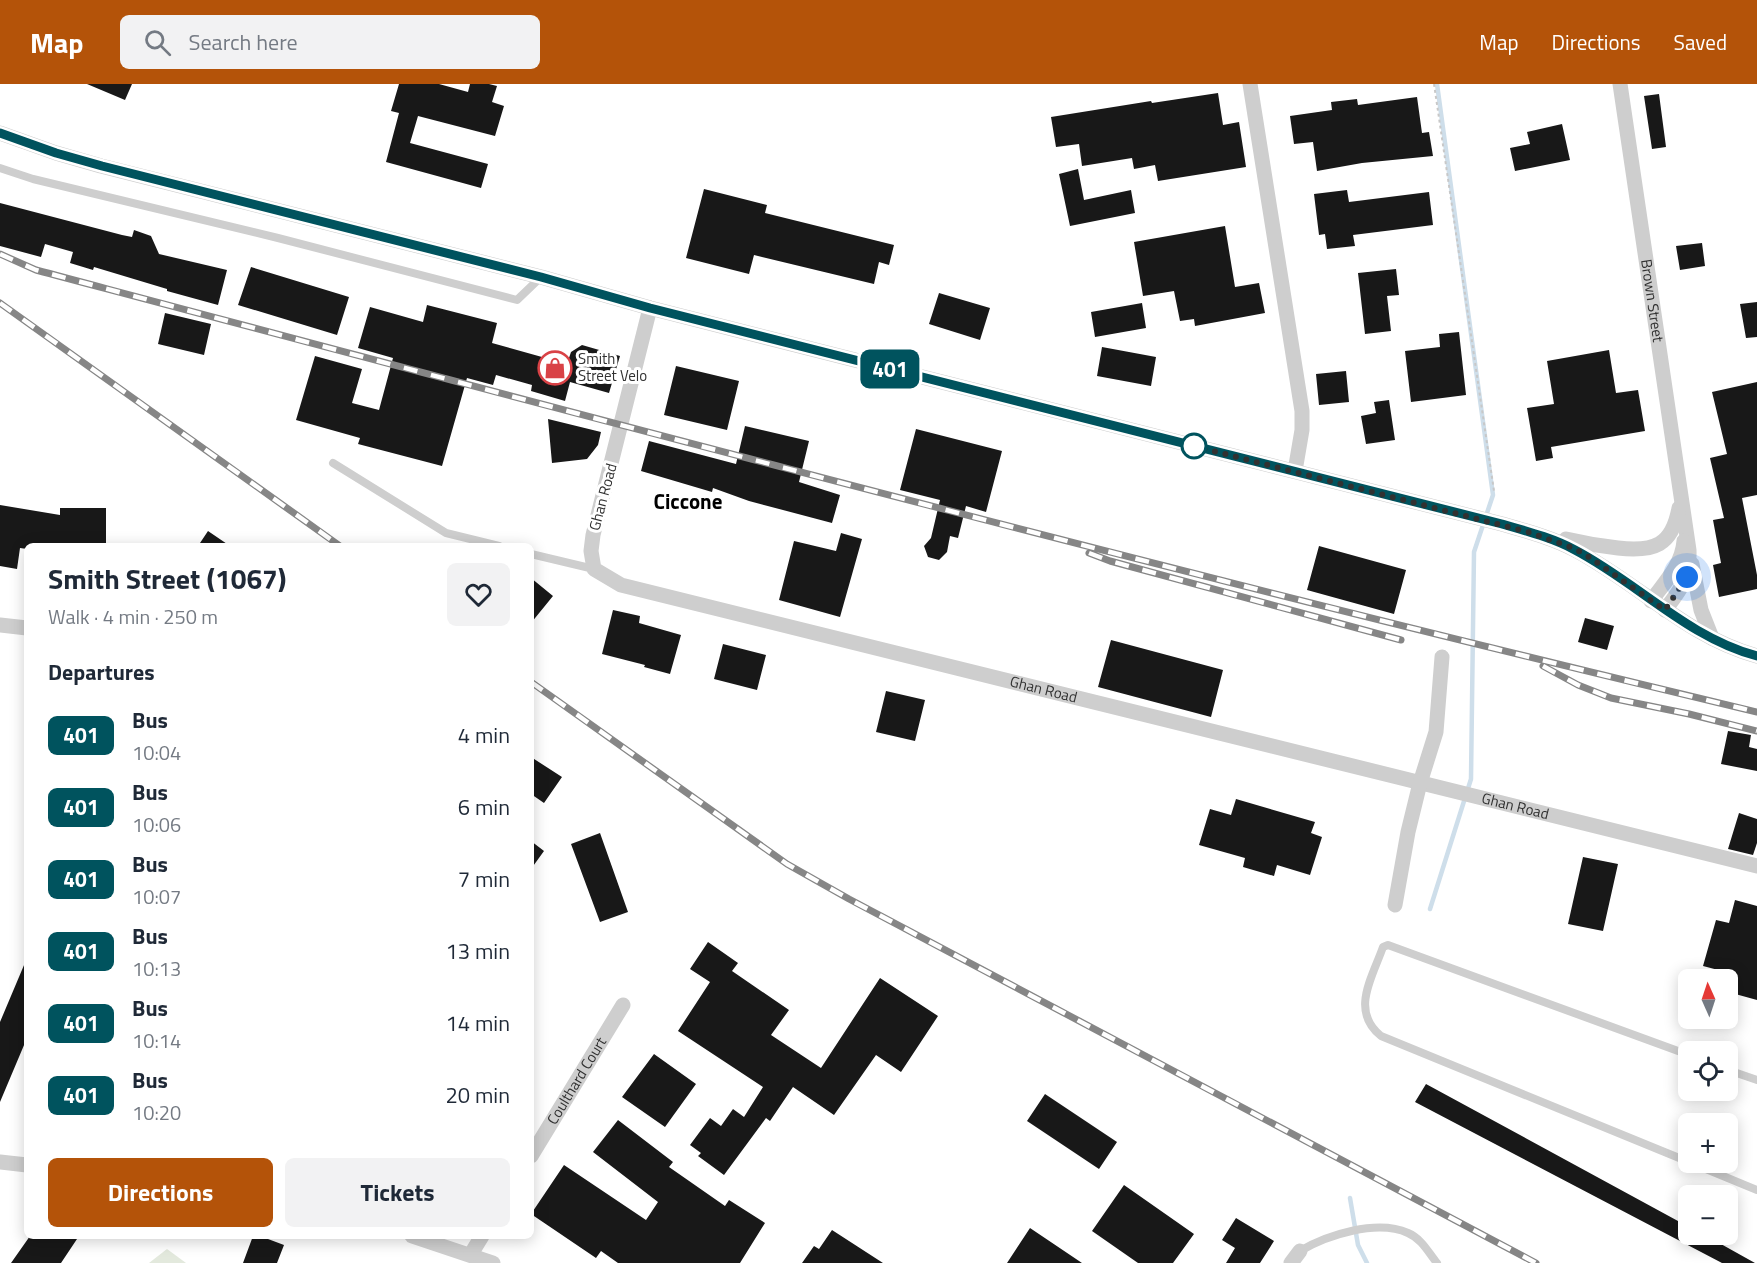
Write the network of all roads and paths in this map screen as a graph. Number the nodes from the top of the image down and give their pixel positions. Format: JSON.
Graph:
{"nodes":[{"id":1,"x":1250,"y":84,"type":"edge"},
{"id":2,"x":1434,"y":84,"type":"edge"},
{"id":3,"x":1620,"y":84,"type":"edge"},
{"id":4,"x":0,"y":133,"type":"edge"},
{"id":5,"x":0,"y":168,"type":"edge"},
{"id":6,"x":541,"y":277,"type":"junction"},
{"id":7,"x":650,"y":308,"type":"junction"},
{"id":8,"x":333,"y":463,"type":"dead end"},
{"id":9,"x":1295,"y":471,"type":"junction"},
{"id":10,"x":1494,"y":491,"type":"dead end"},
{"id":11,"x":1681,"y":501,"type":"junction"},
{"id":12,"x":1683,"y":517,"type":"junction"},
{"id":13,"x":1528,"y":532,"type":"junction"},
{"id":14,"x":1686,"y":535,"type":"junction"},
{"id":15,"x":487,"y":543,"type":"edge"},
{"id":16,"x":534,"y":555,"type":"edge"},
{"id":17,"x":594,"y":569,"type":"junction"},
{"id":18,"x":1651,"y":601,"type":"junction"},
{"id":19,"x":1665,"y":610,"type":"junction"},
{"id":20,"x":0,"y":628,"type":"edge"},
{"id":21,"x":24,"y":628,"type":"edge"},
{"id":22,"x":1712,"y":638,"type":"junction"},
{"id":23,"x":1757,"y":656,"type":"edge"},
{"id":24,"x":1442,"y":657,"type":"dead end"},
{"id":25,"x":1420,"y":783,"type":"junction"},
{"id":26,"x":1757,"y":867,"type":"edge"},
{"id":27,"x":1395,"y":905,"type":"dead end"},
{"id":28,"x":623,"y":1005,"type":"dead end"},
{"id":29,"x":1678,"y":1051,"type":"edge"},
{"id":30,"x":1738,"y":1073,"type":"edge"},
{"id":31,"x":1757,"y":1080,"type":"edge"},
{"id":32,"x":534,"y":1151,"type":"edge"},
{"id":33,"x":1678,"y":1158,"type":"edge"},
{"id":34,"x":0,"y":1162,"type":"edge"},
{"id":35,"x":24,"y":1165,"type":"edge"},
{"id":36,"x":1716,"y":1173,"type":"edge"},
{"id":37,"x":1757,"y":1190,"type":"edge"},
{"id":38,"x":422,"y":1239,"type":"edge"},
{"id":39,"x":480,"y":1239,"type":"edge"},
{"id":40,"x":471,"y":1254,"type":"junction"},
{"id":41,"x":1295,"y":1257,"type":"edge"},
{"id":42,"x":493,"y":1263,"type":"edge"},
{"id":43,"x":1437,"y":1263,"type":"edge"}],
"edges":[{"from":1,"to":9,"type":"street"},
{"from":2,"to":10,"type":"path"},
{"from":3,"to":11,"type":"street","name":"Brown Street"},
{"from":4,"to":6,"type":"street"},
{"from":5,"to":6,"type":"lane"},
{"from":6,"to":7,"type":"street"},
{"from":7,"to":9,"type":"street"},
{"from":7,"to":17,"type":"street","name":"Ghan Road"},
{"from":8,"to":15,"type":"lane"},
{"from":9,"to":13,"type":"street"},
{"from":11,"to":12,"type":"street","name":"Brown Street"},
{"from":11,"to":13,"type":"street"},
{"from":12,"to":14,"type":"street","name":"Brown Street"},
{"from":12,"to":18,"type":"street","name":"Brown Street"},
{"from":13,"to":18,"type":"street"},
{"from":14,"to":19,"type":"street","name":"Brown Street"},
{"from":14,"to":22,"type":"street"},
{"from":16,"to":17,"type":"lane"},
{"from":17,"to":25,"type":"street","name":"Ghan Road"},
{"from":18,"to":19,"type":"street"},
{"from":19,"to":22,"type":"street"},
{"from":20,"to":21,"type":"street"},
{"from":22,"to":23,"type":"street"},
{"from":24,"to":25,"type":"street"},
{"from":25,"to":26,"type":"street","name":"Ghan Road"},
{"from":25,"to":27,"type":"street"},
{"from":28,"to":32,"type":"street","name":"Coulthard Court"},
{"from":29,"to":33,"type":"lane"},
{"from":30,"to":31,"type":"lane"},
{"from":34,"to":35,"type":"street"},
{"from":36,"to":37,"type":"lane"},
{"from":38,"to":40,"type":"street"},
{"from":39,"to":40,"type":"street"},
{"from":40,"to":42,"type":"street"},
{"from":41,"to":43,"type":"lane"}]}
